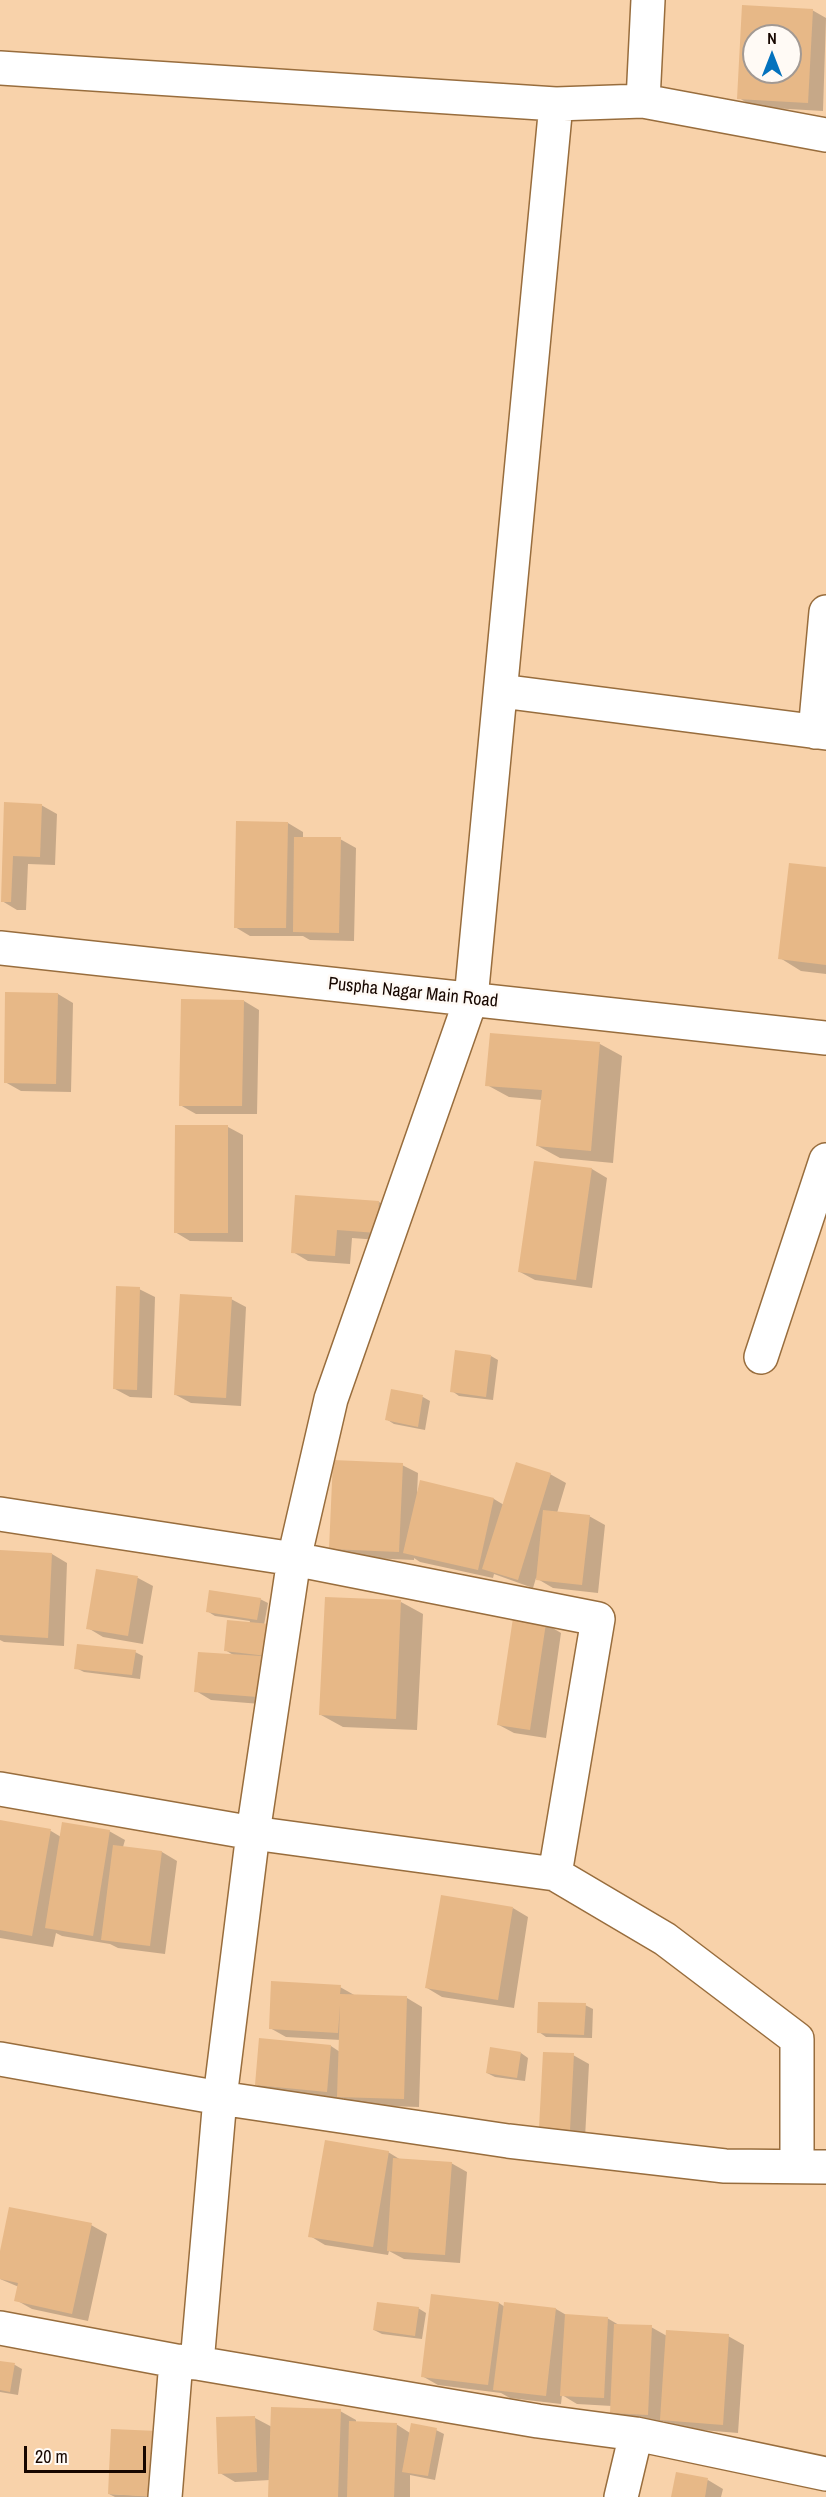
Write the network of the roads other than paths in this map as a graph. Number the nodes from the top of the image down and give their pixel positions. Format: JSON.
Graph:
{"nodes":[{"id":1,"x":648,"y":0,"type":"edge"},
{"id":2,"x":0,"y":68,"type":"edge"},
{"id":3,"x":643,"y":101,"type":"junction"},
{"id":4,"x":556,"y":104,"type":"junction"},
{"id":5,"x":826,"y":135,"type":"edge"},
{"id":6,"x":826,"y":612,"type":"edge"},
{"id":7,"x":501,"y":691,"type":"junction"},
{"id":8,"x":820,"y":732,"type":"edge"},
{"id":9,"x":0,"y":948,"type":"edge"},
{"id":10,"x":471,"y":999,"type":"junction"},
{"id":11,"x":826,"y":1038,"type":"edge"},
{"id":12,"x":826,"y":1160,"type":"edge"},
{"id":13,"x":761,"y":1357,"type":"dead end"},
{"id":14,"x":0,"y":1514,"type":"edge"},
{"id":15,"x":294,"y":1559,"type":"junction"},
{"id":16,"x":0,"y":1789,"type":"edge"},
{"id":17,"x":254,"y":1833,"type":"junction"},
{"id":18,"x":555,"y":1874,"type":"junction"},
{"id":19,"x":0,"y":2059,"type":"edge"},
{"id":20,"x":220,"y":2097,"type":"junction"},
{"id":21,"x":812,"y":2166,"type":"edge"},
{"id":22,"x":0,"y":2328,"type":"edge"},
{"id":23,"x":186,"y":2362,"type":"junction"},
{"id":24,"x":636,"y":2434,"type":"junction"},
{"id":25,"x":826,"y":2474,"type":"edge"},
{"id":26,"x":165,"y":2497,"type":"edge"},
{"id":27,"x":621,"y":2497,"type":"edge"}],
"edges":[{"from":1,"to":3,"type":"street"},
{"from":2,"to":4,"type":"street"},
{"from":3,"to":4,"type":"street"},
{"from":3,"to":5,"type":"street"},
{"from":4,"to":7,"type":"street"},
{"from":6,"to":8,"type":"street"},
{"from":7,"to":8,"type":"street"},
{"from":7,"to":10,"type":"street"},
{"from":9,"to":10,"type":"street","name":"Puspha Nagar Main Road"},
{"from":10,"to":11,"type":"street","name":"Puspha Nagar Main Road"},
{"from":10,"to":15,"type":"street"},
{"from":12,"to":13,"type":"street"},
{"from":14,"to":15,"type":"street"},
{"from":15,"to":17,"type":"street"},
{"from":15,"to":18,"type":"street"},
{"from":16,"to":17,"type":"street"},
{"from":17,"to":18,"type":"street"},
{"from":17,"to":20,"type":"street"},
{"from":18,"to":21,"type":"street"},
{"from":19,"to":20,"type":"street"},
{"from":20,"to":21,"type":"street"},
{"from":20,"to":23,"type":"street"},
{"from":22,"to":23,"type":"street"},
{"from":23,"to":24,"type":"street"},
{"from":23,"to":26,"type":"street"},
{"from":24,"to":25,"type":"street"},
{"from":24,"to":27,"type":"street"}]}
